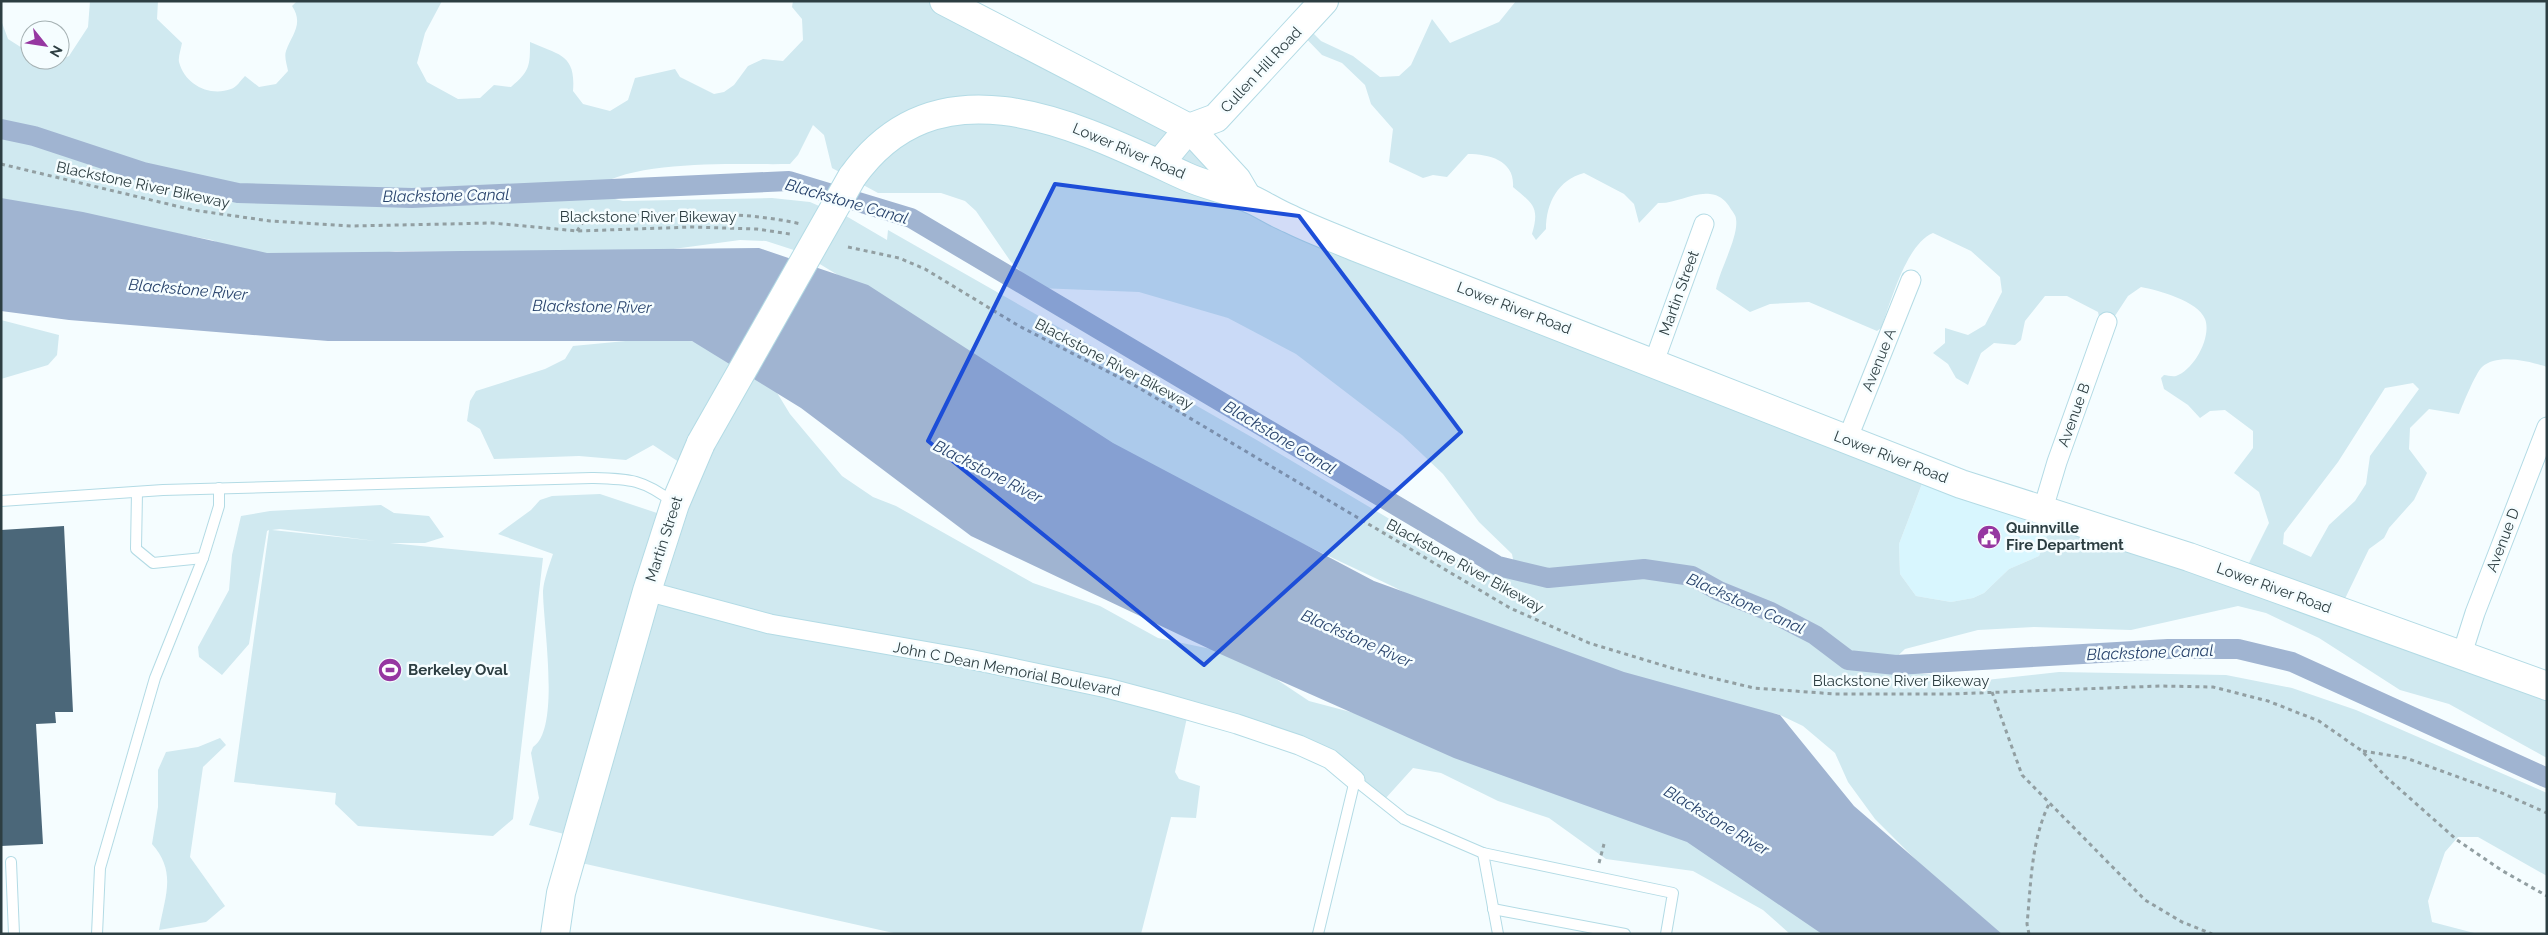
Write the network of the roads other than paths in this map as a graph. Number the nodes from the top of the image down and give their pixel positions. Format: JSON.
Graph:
{"nodes":[{"id":1,"x":944,"y":1,"type":"edge"},
{"id":2,"x":1324,"y":1,"type":"edge"},
{"id":3,"x":1189,"y":128,"type":"junction"},
{"id":4,"x":1160,"y":163,"type":"junction"},
{"id":5,"x":852,"y":177,"type":"joint"},
{"id":6,"x":1247,"y":197,"type":"junction"},
{"id":7,"x":1704,"y":224,"type":"dead end"},
{"id":8,"x":1912,"y":280,"type":"dead end"},
{"id":9,"x":2107,"y":322,"type":"dead end"},
{"id":10,"x":1654,"y":362,"type":"junction"},
{"id":11,"x":2547,"y":427,"type":"edge"},
{"id":12,"x":1847,"y":440,"type":"junction"},
{"id":13,"x":219,"y":488,"type":"junction"},
{"id":14,"x":137,"y":492,"type":"junction"},
{"id":15,"x":1,"y":502,"type":"edge"},
{"id":16,"x":674,"y":504,"type":"junction"},
{"id":17,"x":2043,"y":510,"type":"junction"},
{"id":18,"x":202,"y":558,"type":"junction"},
{"id":19,"x":647,"y":591,"type":"junction"},
{"id":20,"x":2462,"y":654,"type":"junction"},
{"id":21,"x":2547,"y":686,"type":"edge"},
{"id":22,"x":1355,"y":780,"type":"junction"},
{"id":23,"x":1483,"y":854,"type":"junction"},
{"id":24,"x":11,"y":862,"type":"dead end"},
{"id":25,"x":1493,"y":909,"type":"junction"},
{"id":26,"x":559,"y":933,"type":"edge"},
{"id":27,"x":14,"y":934,"type":"edge"},
{"id":28,"x":98,"y":934,"type":"edge"},
{"id":29,"x":1318,"y":934,"type":"edge"},
{"id":30,"x":1498,"y":934,"type":"edge"},
{"id":31,"x":1625,"y":934,"type":"edge"},
{"id":32,"x":1666,"y":934,"type":"edge"}],
"edges":[{"from":1,"to":3,"type":"street","name":"Lower River Road"},
{"from":2,"to":3,"type":"street","name":"Cullen Hill Road"},
{"from":3,"to":4,"type":"street"},
{"from":3,"to":6,"type":"street","name":"Lower River Road"},
{"from":4,"to":5,"type":"street","name":"Lower River Road"},
{"from":4,"to":6,"type":"street","name":"Lower River Road"},
{"from":5,"to":16,"type":"street","name":"Martin Street","bridge":true},
{"from":6,"to":10,"type":"street","name":"Lower River Road"},
{"from":7,"to":10,"type":"street","name":"Martin Street"},
{"from":8,"to":12,"type":"street","name":"Avenue A"},
{"from":9,"to":17,"type":"street","name":"Avenue B"},
{"from":10,"to":12,"type":"street","name":"Lower River Road"},
{"from":11,"to":20,"type":"street","name":"Avenue D"},
{"from":12,"to":17,"type":"street","name":"Lower River Road"},
{"from":13,"to":14,"type":"lane"},
{"from":13,"to":16,"type":"lane"},
{"from":13,"to":18,"type":"lane"},
{"from":14,"to":15,"type":"lane"},
{"from":14,"to":18,"type":"lane"},
{"from":16,"to":19,"type":"street","name":"Martin Street"},
{"from":17,"to":20,"type":"street","name":"Lower River Road"},
{"from":18,"to":28,"type":"lane"},
{"from":19,"to":22,"type":"street","name":"John C Dean Memorial Boulevard"},
{"from":19,"to":26,"type":"street","name":"Martin Street"},
{"from":20,"to":21,"type":"street","name":"Lower River Road"},
{"from":22,"to":23,"type":"lane"},
{"from":22,"to":29,"type":"lane"},
{"from":23,"to":25,"type":"lane"},
{"from":23,"to":32,"type":"lane"},
{"from":24,"to":27,"type":"lane"},
{"from":25,"to":30,"type":"lane"},
{"from":25,"to":31,"type":"lane"}]}
